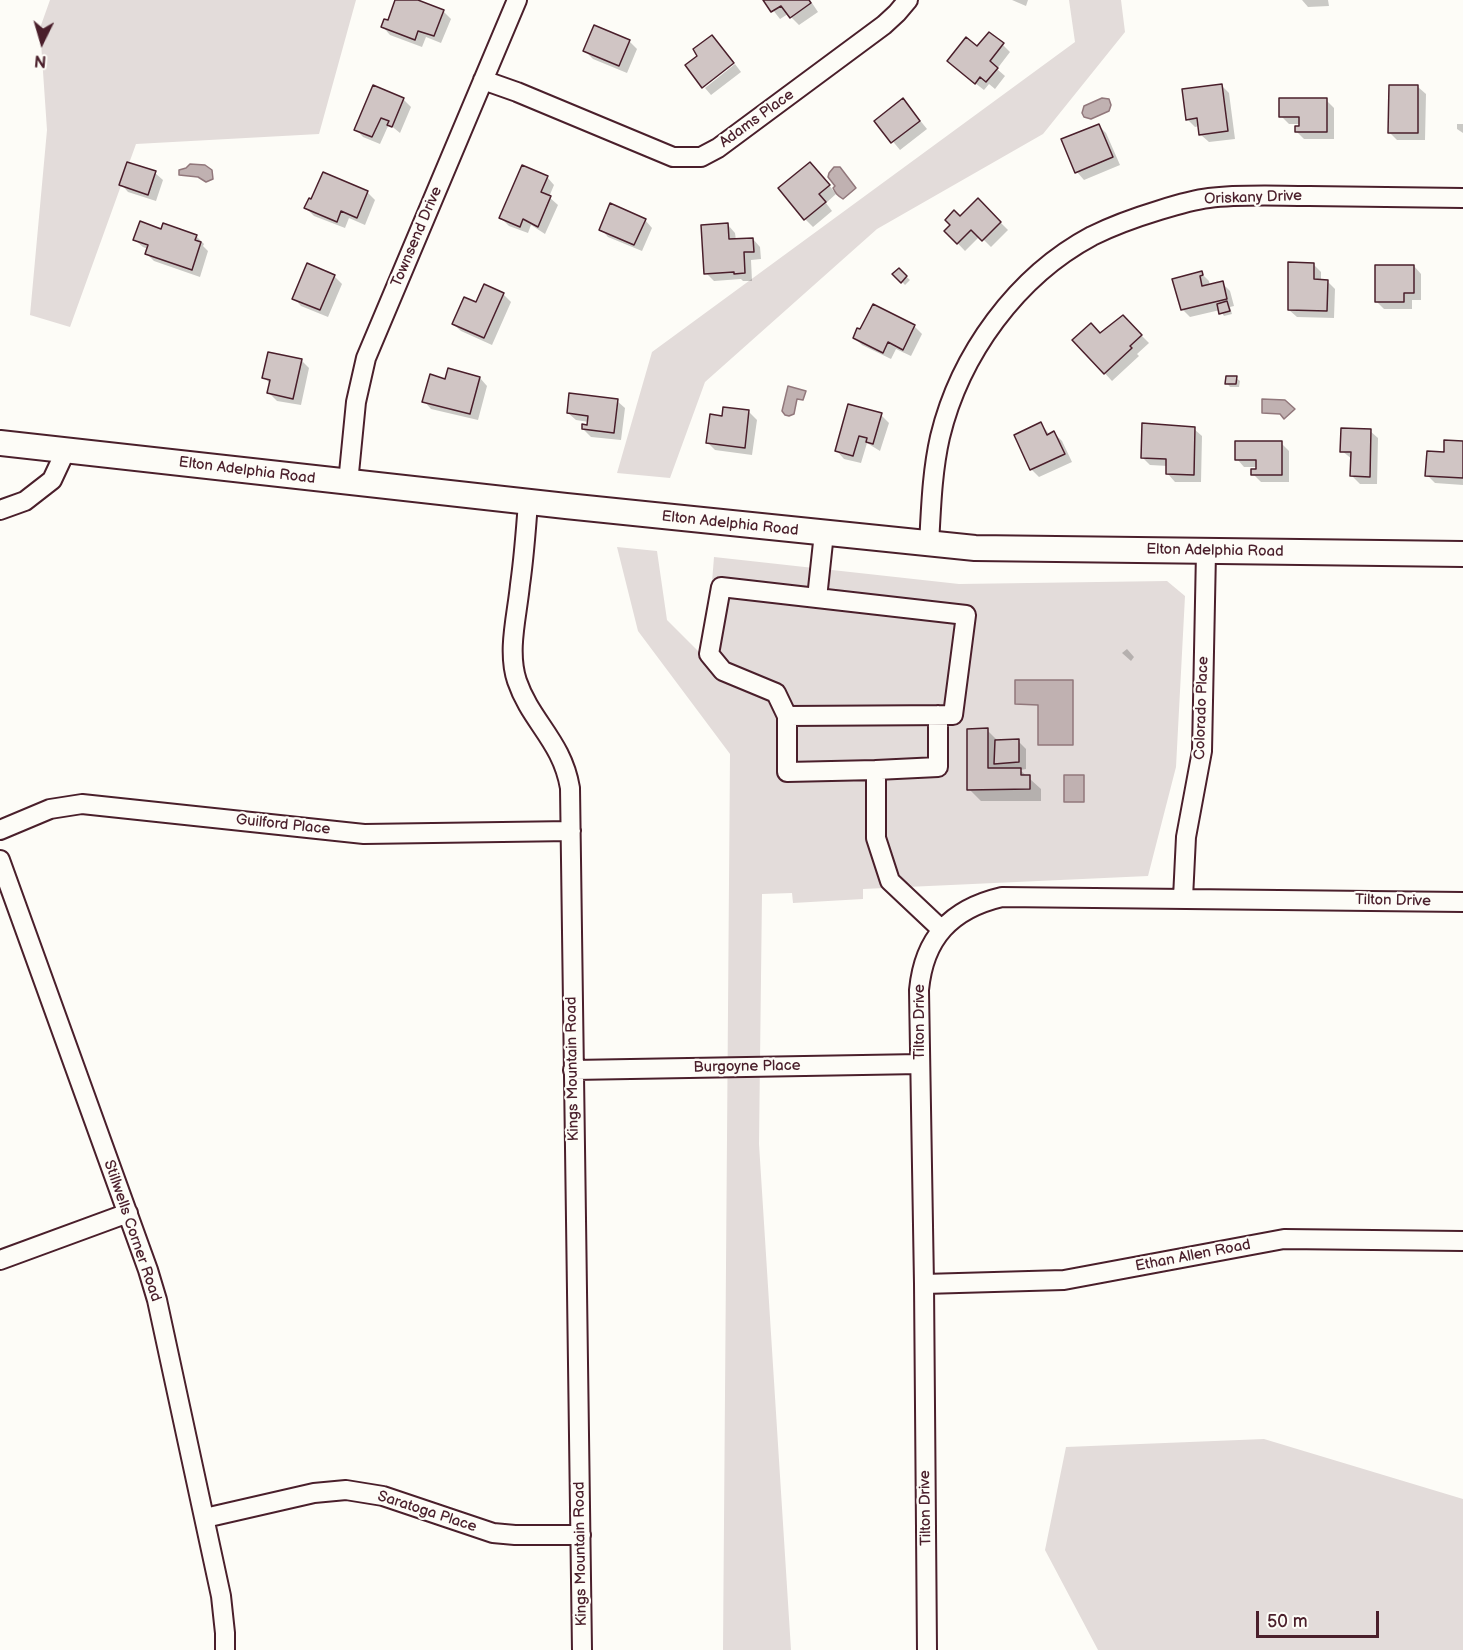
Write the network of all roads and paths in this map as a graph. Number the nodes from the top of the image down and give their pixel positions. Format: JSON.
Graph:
{"nodes":[{"id":1,"x":517,"y":0,"type":"edge"},
{"id":2,"x":908,"y":0,"type":"edge"},
{"id":3,"x":483,"y":80,"type":"junction"},
{"id":4,"x":1463,"y":198,"type":"edge"},
{"id":5,"x":0,"y":443,"type":"edge"},
{"id":6,"x":66,"y":450,"type":"junction"},
{"id":7,"x":348,"y":483,"type":"junction"},
{"id":8,"x":528,"y":502,"type":"junction"},
{"id":9,"x":0,"y":510,"type":"edge"},
{"id":10,"x":824,"y":534,"type":"junction"},
{"id":11,"x":929,"y":545,"type":"junction"},
{"id":12,"x":1206,"y":552,"type":"junction"},
{"id":13,"x":1463,"y":554,"type":"edge"},
{"id":14,"x":817,"y":598,"type":"junction"},
{"id":15,"x":938,"y":715,"type":"junction"},
{"id":16,"x":787,"y":716,"type":"junction"},
{"id":17,"x":876,"y":770,"type":"junction"},
{"id":18,"x":0,"y":830,"type":"edge"},
{"id":19,"x":571,"y":831,"type":"junction"},
{"id":20,"x":0,"y":860,"type":"edge"},
{"id":21,"x":1183,"y":898,"type":"junction"},
{"id":22,"x":1463,"y":902,"type":"edge"},
{"id":23,"x":942,"y":930,"type":"junction"},
{"id":24,"x":920,"y":1064,"type":"junction"},
{"id":25,"x":573,"y":1070,"type":"junction"},
{"id":26,"x":128,"y":1213,"type":"junction"},
{"id":27,"x":1463,"y":1241,"type":"edge"},
{"id":28,"x":0,"y":1260,"type":"edge"},
{"id":29,"x":924,"y":1284,"type":"junction"},
{"id":30,"x":205,"y":1518,"type":"junction"},
{"id":31,"x":580,"y":1535,"type":"junction"},
{"id":32,"x":225,"y":1650,"type":"edge"},
{"id":33,"x":582,"y":1650,"type":"edge"},
{"id":34,"x":927,"y":1650,"type":"edge"}],
"edges":[{"from":1,"to":3,"type":"street","name":"Townsend Drive"},
{"from":2,"to":3,"type":"street","name":"Adams Place"},
{"from":3,"to":7,"type":"street","name":"Townsend Drive"},
{"from":4,"to":11,"type":"street","name":"Oriskany Drive"},
{"from":5,"to":6,"type":"main road","name":"Elton Adelphia Road"},
{"from":6,"to":7,"type":"main road","name":"Elton Adelphia Road"},
{"from":6,"to":9,"type":"street"},
{"from":7,"to":8,"type":"main road","name":"Elton Adelphia Road"},
{"from":8,"to":10,"type":"main road","name":"Elton Adelphia Road"},
{"from":8,"to":19,"type":"street","name":"Kings Mountain Road"},
{"from":10,"to":11,"type":"main road","name":"Elton Adelphia Road"},
{"from":10,"to":14,"type":"street"},
{"from":11,"to":12,"type":"main road","name":"Elton Adelphia Road"},
{"from":12,"to":13,"type":"main road","name":"Elton Adelphia Road"},
{"from":12,"to":21,"type":"street","name":"Colorado Place"},
{"from":14,"to":15,"type":"street"},
{"from":14,"to":16,"type":"street"},
{"from":15,"to":16,"type":"street"},
{"from":15,"to":17,"type":"street"},
{"from":16,"to":17,"type":"street"},
{"from":17,"to":23,"type":"street"},
{"from":18,"to":19,"type":"street","name":"Guilford Place"},
{"from":19,"to":25,"type":"street","name":"Kings Mountain Road"},
{"from":20,"to":26,"type":"street","name":"Stillwells Corner Road"},
{"from":21,"to":22,"type":"street","name":"Tilton Drive"},
{"from":21,"to":23,"type":"street","name":"Tilton Drive"},
{"from":23,"to":24,"type":"street","name":"Tilton Drive"},
{"from":24,"to":25,"type":"street","name":"Burgoyne Place"},
{"from":24,"to":29,"type":"street","name":"Tilton Drive"},
{"from":25,"to":31,"type":"street","name":"Kings Mountain Road"},
{"from":26,"to":28,"type":"street"},
{"from":26,"to":30,"type":"street","name":"Stillwells Corner Road"},
{"from":27,"to":29,"type":"street","name":"Ethan Allen Road"},
{"from":29,"to":34,"type":"street","name":"Tilton Drive"},
{"from":30,"to":31,"type":"street","name":"Saratoga Place"},
{"from":30,"to":32,"type":"street","name":"Stillwells Corner Road"},
{"from":31,"to":33,"type":"street","name":"Kings Mountain Road"}]}
